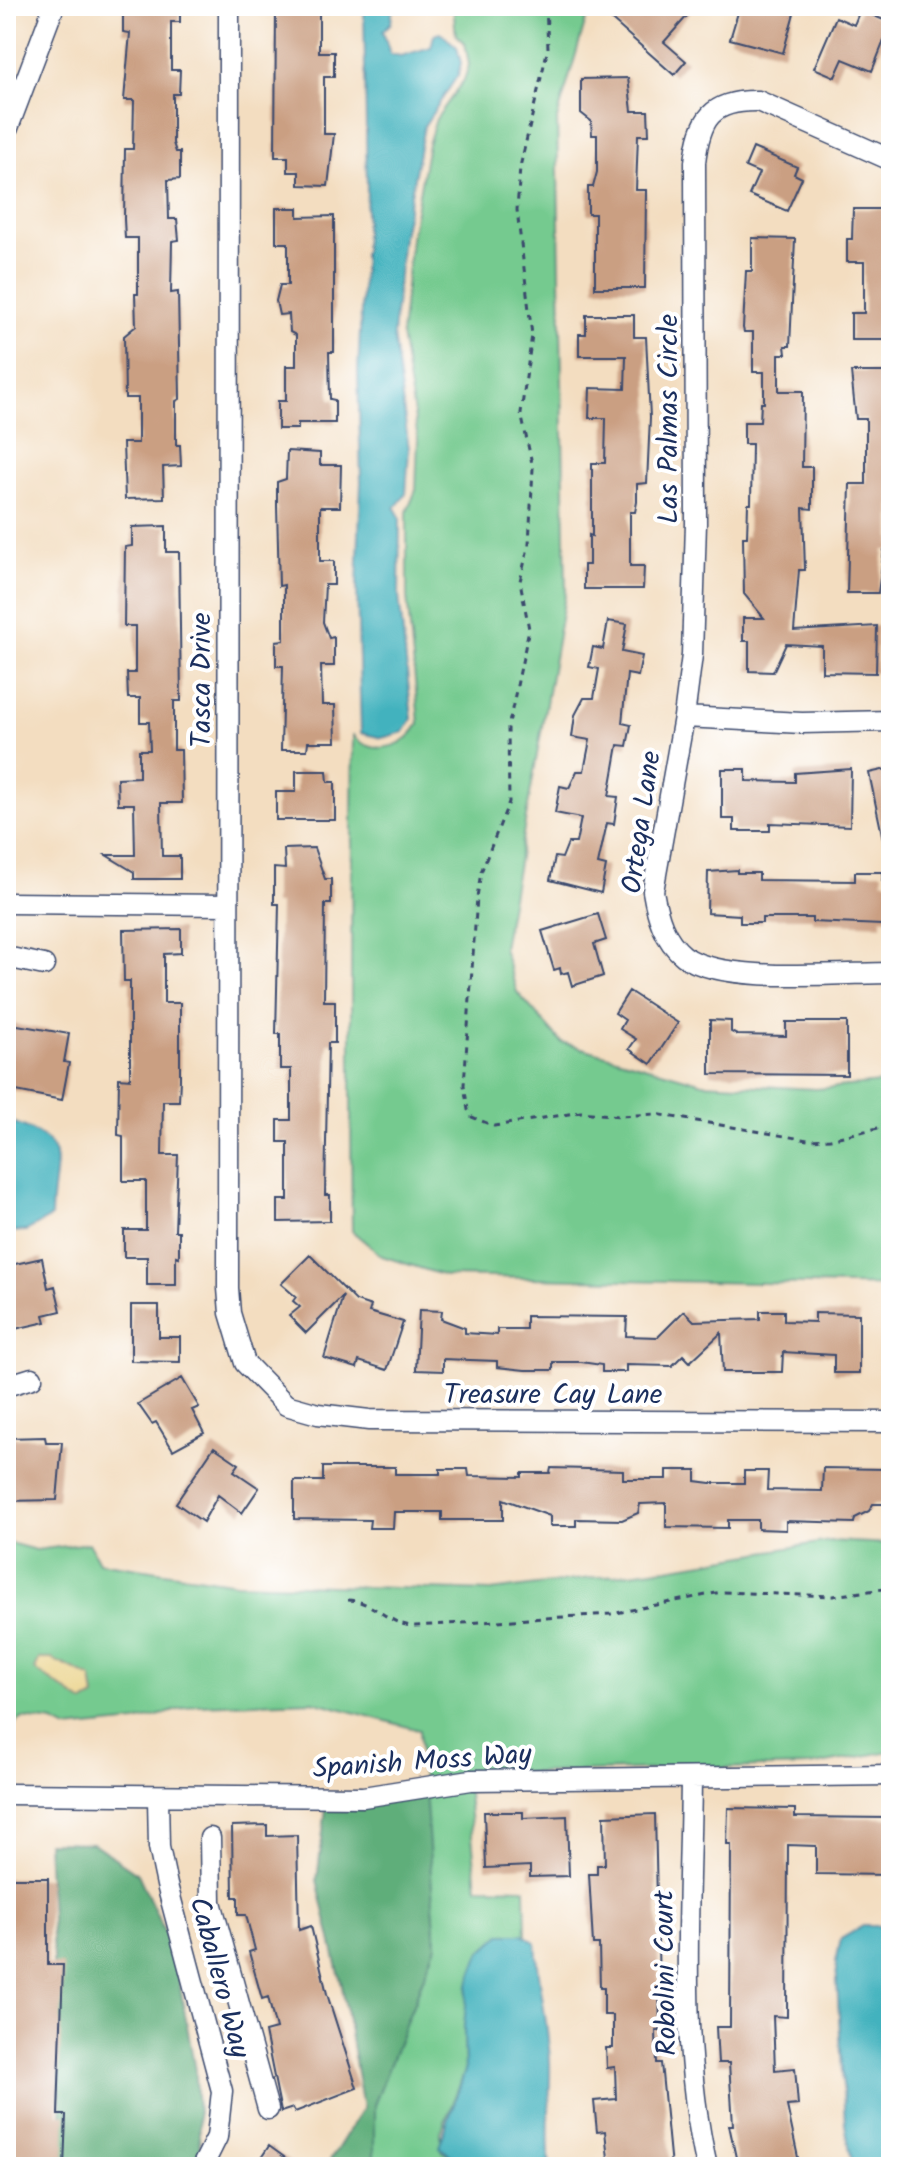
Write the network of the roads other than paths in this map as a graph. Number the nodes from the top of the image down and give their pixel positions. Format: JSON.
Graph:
{"nodes":[{"id":1,"x":54,"y":6,"type":"edge"},
{"id":2,"x":229,"y":6,"type":"edge"},
{"id":3,"x":6,"y":133,"type":"edge"},
{"id":4,"x":891,"y":160,"type":"edge"},
{"id":5,"x":684,"y":717,"type":"junction"},
{"id":6,"x":891,"y":721,"type":"edge"},
{"id":7,"x":6,"y":903,"type":"edge"},
{"id":8,"x":228,"y":905,"type":"junction"},
{"id":9,"x":6,"y":957,"type":"edge"},
{"id":10,"x":44,"y":965,"type":"dead end"},
{"id":11,"x":891,"y":973,"type":"edge"},
{"id":12,"x":241,"y":1353,"type":"joint"},
{"id":13,"x":32,"y":1378,"type":"dead end"},
{"id":14,"x":6,"y":1386,"type":"edge"},
{"id":15,"x":891,"y":1422,"type":"edge"},
{"id":16,"x":891,"y":1775,"type":"edge"},
{"id":17,"x":691,"y":1778,"type":"junction"},
{"id":18,"x":6,"y":1794,"type":"edge"},
{"id":19,"x":158,"y":1798,"type":"junction"},
{"id":20,"x":210,"y":1838,"type":"dead end"},
{"id":21,"x":232,"y":1981,"type":"junction"},
{"id":22,"x":198,"y":1997,"type":"junction"},
{"id":23,"x":268,"y":2109,"type":"dead end"},
{"id":24,"x":202,"y":2167,"type":"edge"},
{"id":25,"x":707,"y":2167,"type":"edge"}],
"edges":[{"from":1,"to":3,"type":"street"},
{"from":2,"to":8,"type":"street","name":"Tasca Drive"},
{"from":4,"to":5,"type":"street","name":"Las Palmas Circle"},
{"from":5,"to":6,"type":"street"},
{"from":5,"to":11,"type":"street","name":"Ortega Lane"},
{"from":7,"to":8,"type":"street"},
{"from":8,"to":12,"type":"street","name":"Tasca Drive"},
{"from":9,"to":10,"type":"street"},
{"from":12,"to":15,"type":"street","name":"Treasure Cay Lane"},
{"from":13,"to":14,"type":"street"},
{"from":16,"to":17,"type":"street","name":"Spanish Moss Way"},
{"from":17,"to":19,"type":"street","name":"Spanish Moss Way"},
{"from":17,"to":25,"type":"street","name":"Robolini Court"},
{"from":18,"to":19,"type":"street","name":"Spanish Moss Way"},
{"from":19,"to":22,"type":"street","name":"Caballero Way"},
{"from":20,"to":21,"type":"street"},
{"from":21,"to":22,"type":"street"},
{"from":21,"to":23,"type":"street"},
{"from":22,"to":24,"type":"street","name":"Caballero Way"}]}
